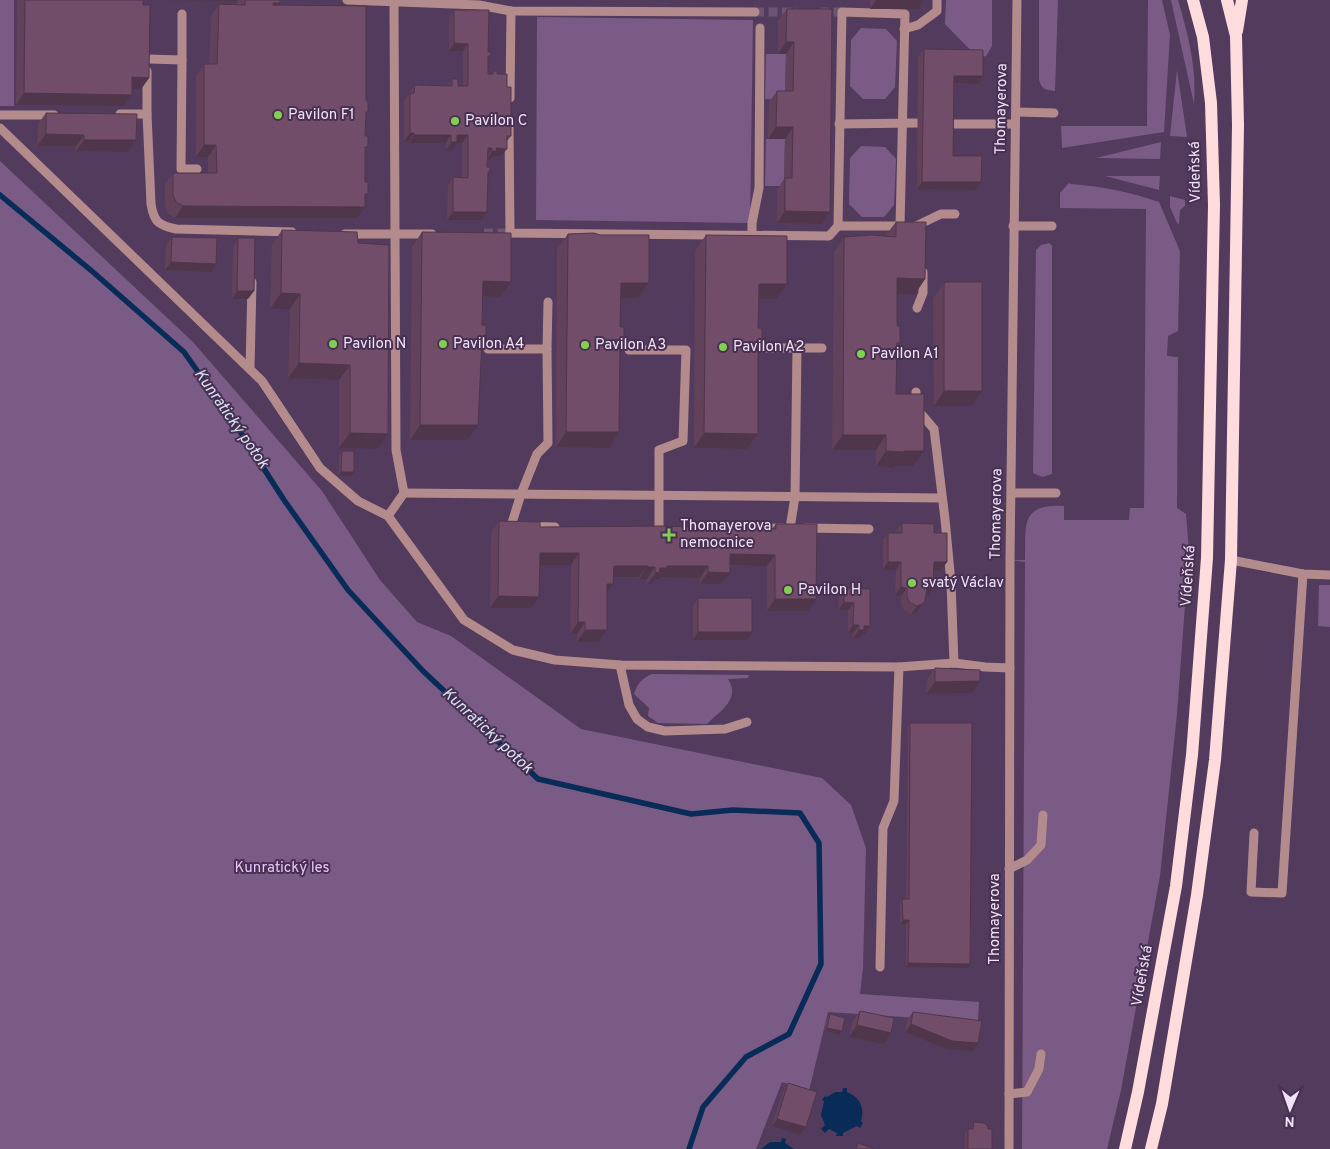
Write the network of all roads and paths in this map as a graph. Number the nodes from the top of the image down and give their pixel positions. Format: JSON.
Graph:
{"nodes":[{"id":1,"x":347,"y":0,"type":"edge"},
{"id":2,"x":937,"y":0,"type":"edge"},
{"id":3,"x":1017,"y":0,"type":"edge"},
{"id":4,"x":1193,"y":0,"type":"edge"},
{"id":5,"x":1227,"y":0,"type":"edge"},
{"id":6,"x":1242,"y":0,"type":"edge"},
{"id":7,"x":394,"y":2,"type":"junction"},
{"id":8,"x":511,"y":11,"type":"junction"},
{"id":9,"x":755,"y":12,"type":"tunnel mouth"},
{"id":10,"x":182,"y":14,"type":"dead end"},
{"id":11,"x":760,"y":28,"type":"dead end"},
{"id":12,"x":904,"y":29,"type":"junction"},
{"id":13,"x":1236,"y":36,"type":"junction"},
{"id":14,"x":182,"y":60,"type":"junction"},
{"id":15,"x":510,"y":109,"type":"edge"},
{"id":16,"x":1016,"y":112,"type":"junction"},
{"id":17,"x":1054,"y":113,"type":"dead end"},
{"id":18,"x":108,"y":114,"type":"edge"},
{"id":19,"x":147,"y":114,"type":"junction"},
{"id":20,"x":59,"y":115,"type":"edge"},
{"id":21,"x":0,"y":116,"type":"edge"},
{"id":22,"x":509,"y":119,"type":"edge"},
{"id":23,"x":917,"y":123,"type":"dead end"},
{"id":24,"x":839,"y":124,"type":"junction"},
{"id":25,"x":902,"y":124,"type":"junction"},
{"id":26,"x":948,"y":124,"type":"edge"},
{"id":27,"x":1015,"y":124,"type":"junction"},
{"id":28,"x":0,"y":128,"type":"edge"},
{"id":29,"x":196,"y":169,"type":"dead end"},
{"id":30,"x":954,"y":214,"type":"dead end"},
{"id":31,"x":838,"y":226,"type":"junction"},
{"id":32,"x":900,"y":226,"type":"junction"},
{"id":33,"x":1013,"y":226,"type":"junction"},
{"id":34,"x":1052,"y":226,"type":"dead end"},
{"id":35,"x":253,"y":231,"type":"junction"},
{"id":36,"x":300,"y":232,"type":"edge"},
{"id":37,"x":338,"y":233,"type":"edge"},
{"id":38,"x":444,"y":234,"type":"edge"},
{"id":39,"x":395,"y":235,"type":"junction"},
{"id":40,"x":752,"y":235,"type":"junction"},
{"id":41,"x":253,"y":241,"type":"edge"},
{"id":42,"x":923,"y":267,"type":"edge"},
{"id":43,"x":252,"y":271,"type":"edge"},
{"id":44,"x":548,"y":302,"type":"dead end"},
{"id":45,"x":917,"y":308,"type":"dead end"},
{"id":46,"x":759,"y":348,"type":"edge"},
{"id":47,"x":797,"y":348,"type":"junction"},
{"id":48,"x":822,"y":348,"type":"dead end"},
{"id":49,"x":488,"y":349,"type":"edge"},
{"id":50,"x":547,"y":349,"type":"junction"},
{"id":51,"x":629,"y":350,"type":"dead end"},
{"id":52,"x":250,"y":370,"type":"junction"},
{"id":53,"x":916,"y":392,"type":"edge"},
{"id":54,"x":404,"y":492,"type":"junction"},
{"id":55,"x":1056,"y":492,"type":"dead end"},
{"id":56,"x":1012,"y":493,"type":"junction"},
{"id":57,"x":521,"y":494,"type":"junction"},
{"id":58,"x":659,"y":495,"type":"junction"},
{"id":59,"x":795,"y":496,"type":"junction"},
{"id":60,"x":942,"y":498,"type":"junction"},
{"id":61,"x":388,"y":516,"type":"junction"},
{"id":62,"x":560,"y":527,"type":"edge"},
{"id":63,"x":790,"y":528,"type":"junction"},
{"id":64,"x":649,"y":529,"type":"edge"},
{"id":65,"x":734,"y":529,"type":"edge"},
{"id":66,"x":869,"y":529,"type":"dead end"},
{"id":67,"x":1231,"y":560,"type":"junction"},
{"id":68,"x":1303,"y":574,"type":"junction"},
{"id":69,"x":1330,"y":575,"type":"edge"},
{"id":70,"x":954,"y":663,"type":"junction"},
{"id":71,"x":620,"y":665,"type":"junction"},
{"id":72,"x":899,"y":667,"type":"junction"},
{"id":73,"x":1010,"y":668,"type":"junction"},
{"id":74,"x":747,"y":722,"type":"dead end"},
{"id":75,"x":1043,"y":815,"type":"dead end"},
{"id":76,"x":1254,"y":833,"type":"dead end"},
{"id":77,"x":1009,"y":869,"type":"junction"},
{"id":78,"x":880,"y":967,"type":"dead end"},
{"id":79,"x":1041,"y":1054,"type":"dead end"},
{"id":80,"x":1009,"y":1094,"type":"junction"},
{"id":81,"x":1009,"y":1149,"type":"edge"},
{"id":82,"x":1125,"y":1149,"type":"edge"},
{"id":83,"x":1151,"y":1149,"type":"edge"}],
"edges":[{"from":1,"to":7,"type":"street"},
{"from":2,"to":12,"type":"street"},
{"from":3,"to":16,"type":"street","name":"Thomayerova"},
{"from":4,"to":82,"type":"main road","name":"Vídeňská"},
{"from":5,"to":13,"type":"main road"},
{"from":6,"to":13,"type":"main road"},
{"from":7,"to":8,"type":"street"},
{"from":7,"to":39,"type":"street"},
{"from":8,"to":9,"type":"street"},
{"from":8,"to":15,"type":"street"},
{"from":10,"to":14,"type":"street"},
{"from":11,"to":40,"type":"street"},
{"from":12,"to":24,"type":"street"},
{"from":12,"to":25,"type":"street"},
{"from":13,"to":67,"type":"main road"},
{"from":14,"to":19,"type":"street"},
{"from":14,"to":29,"type":"street"},
{"from":16,"to":17,"type":"street"},
{"from":16,"to":27,"type":"street","name":"Thomayerova"},
{"from":18,"to":19,"type":"street"},
{"from":19,"to":35,"type":"street"},
{"from":20,"to":21,"type":"street"},
{"from":22,"to":40,"type":"street"},
{"from":23,"to":25,"type":"street"},
{"from":24,"to":25,"type":"street"},
{"from":24,"to":31,"type":"street"},
{"from":25,"to":32,"type":"street"},
{"from":26,"to":27,"type":"street"},
{"from":27,"to":33,"type":"street","name":"Thomayerova"},
{"from":28,"to":52,"type":"street"},
{"from":30,"to":32,"type":"street"},
{"from":31,"to":32,"type":"street"},
{"from":31,"to":40,"type":"street"},
{"from":33,"to":34,"type":"street"},
{"from":33,"to":56,"type":"street","name":"Thomayerova"},
{"from":35,"to":36,"type":"street"},
{"from":35,"to":41,"type":"street"},
{"from":37,"to":39,"type":"street"},
{"from":38,"to":39,"type":"street"},
{"from":39,"to":54,"type":"street"},
{"from":42,"to":45,"type":"street"},
{"from":43,"to":52,"type":"street"},
{"from":44,"to":50,"type":"street"},
{"from":46,"to":47,"type":"street"},
{"from":47,"to":48,"type":"street"},
{"from":47,"to":59,"type":"street"},
{"from":49,"to":50,"type":"street"},
{"from":50,"to":57,"type":"street"},
{"from":51,"to":58,"type":"street"},
{"from":52,"to":61,"type":"street"},
{"from":53,"to":60,"type":"street"},
{"from":54,"to":57,"type":"street"},
{"from":54,"to":61,"type":"street"},
{"from":55,"to":56,"type":"street"},
{"from":56,"to":73,"type":"street","name":"Thomayerova"},
{"from":57,"to":58,"type":"street"},
{"from":57,"to":62,"type":"street"},
{"from":58,"to":59,"type":"street"},
{"from":58,"to":64,"type":"street"},
{"from":59,"to":60,"type":"street"},
{"from":59,"to":63,"type":"street"},
{"from":60,"to":70,"type":"street"},
{"from":61,"to":71,"type":"street"},
{"from":63,"to":65,"type":"street"},
{"from":63,"to":66,"type":"street"},
{"from":67,"to":68,"type":"street"},
{"from":67,"to":83,"type":"main road"},
{"from":68,"to":69,"type":"street"},
{"from":68,"to":76,"type":"street"},
{"from":70,"to":72,"type":"street"},
{"from":70,"to":73,"type":"street"},
{"from":71,"to":72,"type":"street"},
{"from":71,"to":74,"type":"street"},
{"from":72,"to":78,"type":"street"},
{"from":73,"to":77,"type":"street","name":"Thomayerova"},
{"from":75,"to":77,"type":"street"},
{"from":77,"to":80,"type":"street","name":"Thomayerova"},
{"from":79,"to":80,"type":"street"},
{"from":80,"to":81,"type":"street","name":"Thomayerova"}]}
